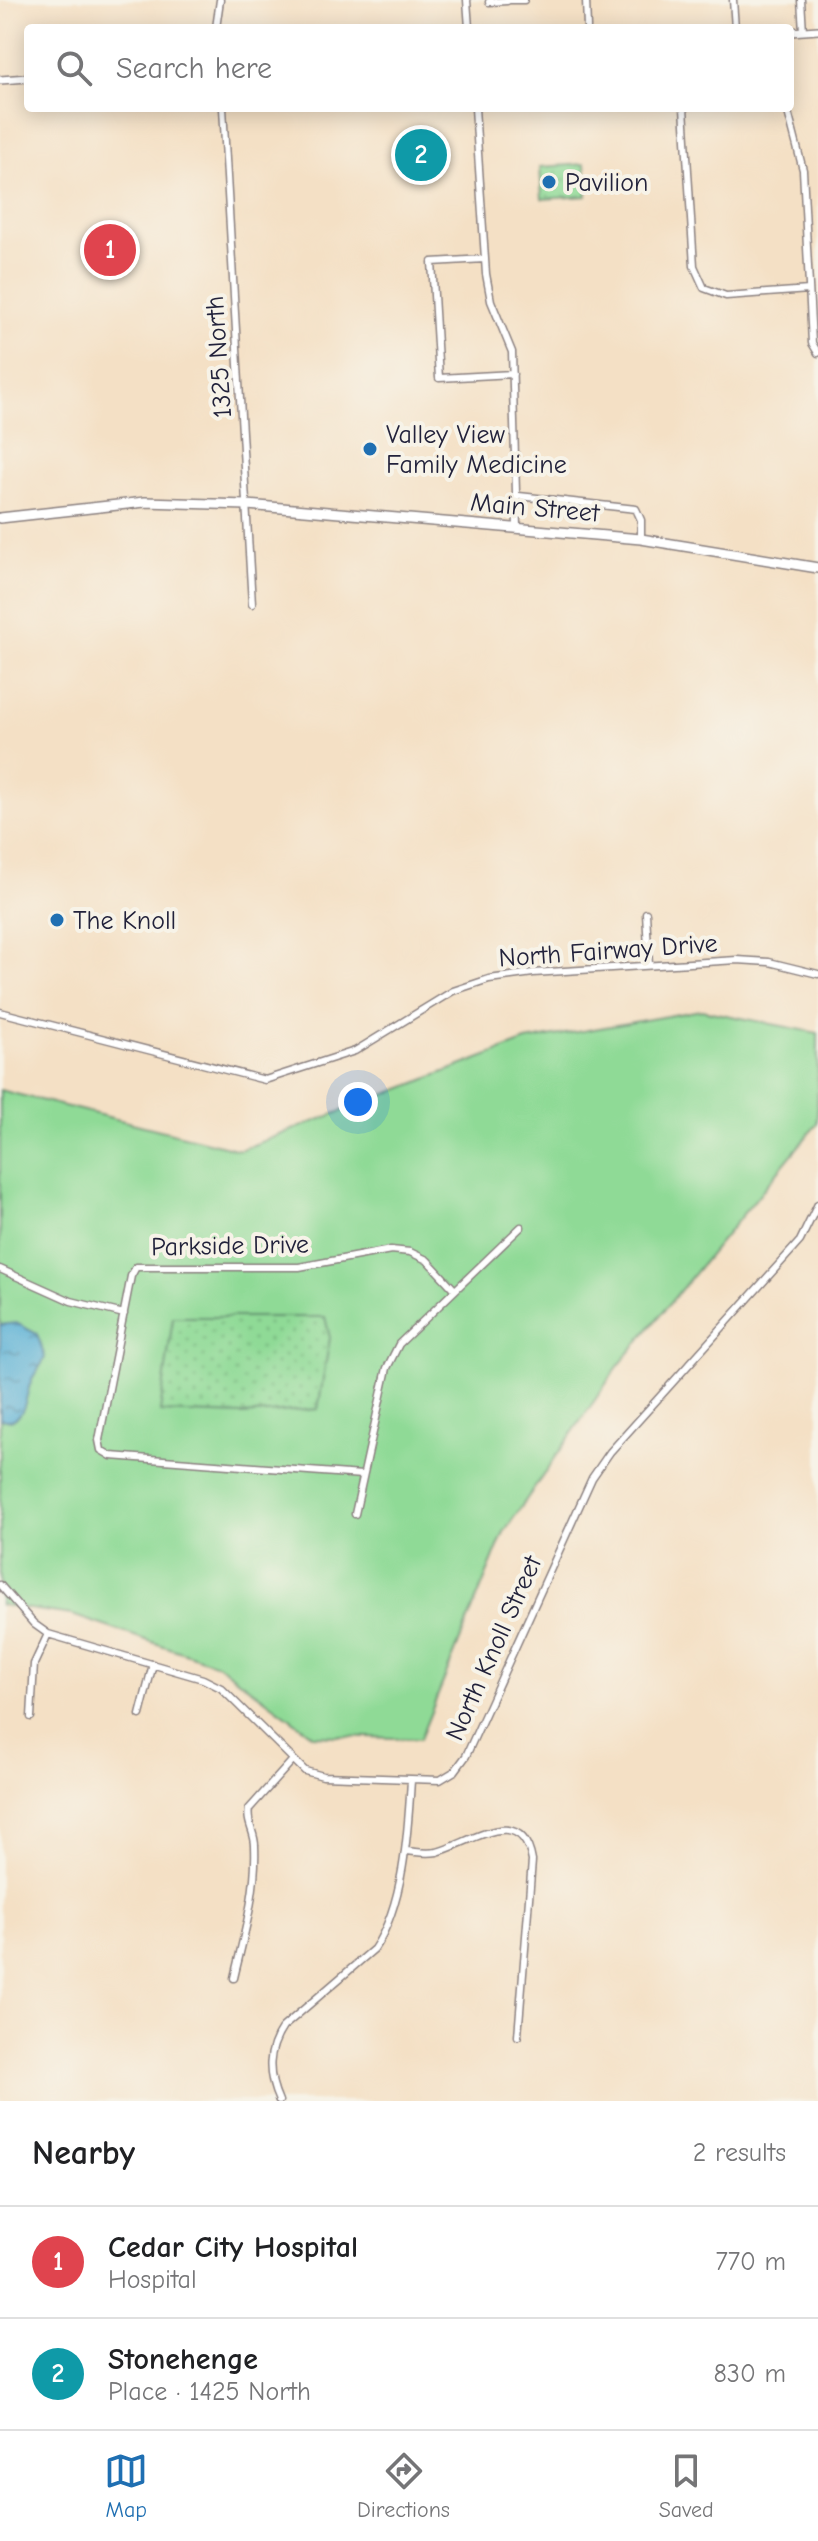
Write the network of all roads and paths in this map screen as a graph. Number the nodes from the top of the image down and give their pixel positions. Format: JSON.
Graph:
{"nodes":[{"id":1,"x":220,"y":0,"type":"edge"},
{"id":2,"x":467,"y":0,"type":"edge"},
{"id":3,"x":524,"y":0,"type":"edge"},
{"id":4,"x":586,"y":0,"type":"edge"},
{"id":5,"x":733,"y":0,"type":"edge"},
{"id":6,"x":801,"y":0,"type":"edge"},
{"id":7,"x":507,"y":1,"type":"edge"},
{"id":8,"x":489,"y":2,"type":"dead end"},
{"id":9,"x":217,"y":24,"type":"edge"},
{"id":10,"x":469,"y":24,"type":"edge"},
{"id":11,"x":587,"y":24,"type":"edge"},
{"id":12,"x":735,"y":24,"type":"edge"},
{"id":13,"x":818,"y":30,"type":"edge"},
{"id":14,"x":803,"y":31,"type":"junction"},
{"id":15,"x":794,"y":32,"type":"edge"},
{"id":16,"x":24,"y":78,"type":"edge"},
{"id":17,"x":0,"y":80,"type":"edge"},
{"id":18,"x":223,"y":112,"type":"edge"},
{"id":19,"x":475,"y":112,"type":"edge"},
{"id":20,"x":684,"y":112,"type":"edge"},
{"id":21,"x":788,"y":112,"type":"edge"},
{"id":22,"x":485,"y":259,"type":"junction"},
{"id":23,"x":809,"y":290,"type":"junction"},
{"id":24,"x":818,"y":353,"type":"edge"},
{"id":25,"x":513,"y":374,"type":"junction"},
{"id":26,"x":519,"y":496,"type":"junction"},
{"id":27,"x":247,"y":505,"type":"junction"},
{"id":28,"x":0,"y":518,"type":"edge"},
{"id":29,"x":517,"y":527,"type":"junction"},
{"id":30,"x":641,"y":539,"type":"junction"},
{"id":31,"x":818,"y":568,"type":"edge"},
{"id":32,"x":252,"y":604,"type":"dead end"},
{"id":33,"x":646,"y":913,"type":"dead end"},
{"id":34,"x":649,"y":965,"type":"junction"},
{"id":35,"x":818,"y":974,"type":"edge"},
{"id":36,"x":0,"y":1012,"type":"edge"},
{"id":37,"x":818,"y":1204,"type":"edge"},
{"id":38,"x":521,"y":1227,"type":"dead end"},
{"id":39,"x":0,"y":1269,"type":"edge"},
{"id":40,"x":454,"y":1289,"type":"junction"},
{"id":41,"x":124,"y":1314,"type":"junction"},
{"id":42,"x":362,"y":1475,"type":"junction"},
{"id":43,"x":355,"y":1514,"type":"dead end"},
{"id":44,"x":0,"y":1585,"type":"edge"},
{"id":45,"x":48,"y":1634,"type":"junction"},
{"id":46,"x":153,"y":1664,"type":"junction"},
{"id":47,"x":140,"y":1715,"type":"dead end"},
{"id":48,"x":31,"y":1717,"type":"dead end"},
{"id":49,"x":292,"y":1761,"type":"junction"},
{"id":50,"x":411,"y":1780,"type":"junction"},
{"id":51,"x":406,"y":1851,"type":"junction"},
{"id":52,"x":234,"y":1978,"type":"dead end"},
{"id":53,"x":518,"y":2036,"type":"dead end"},
{"id":54,"x":279,"y":2101,"type":"edge"}],
"edges":[{"from":1,"to":9,"type":"street"},
{"from":2,"to":10,"type":"street"},
{"from":3,"to":7,"type":"street"},
{"from":4,"to":11,"type":"street"},
{"from":5,"to":12,"type":"street"},
{"from":6,"to":14,"type":"street"},
{"from":7,"to":8,"type":"street"},
{"from":13,"to":14,"type":"street"},
{"from":14,"to":15,"type":"street"},
{"from":16,"to":17,"type":"street"},
{"from":18,"to":27,"type":"street","name":"1325 North"},
{"from":19,"to":22,"type":"street"},
{"from":20,"to":23,"type":"street"},
{"from":21,"to":23,"type":"street"},
{"from":22,"to":25,"type":"street"},
{"from":22,"to":25,"type":"street"},
{"from":23,"to":24,"type":"street"},
{"from":25,"to":26,"type":"street"},
{"from":26,"to":29,"type":"street"},
{"from":26,"to":30,"type":"street"},
{"from":27,"to":28,"type":"main road","name":"Main Street"},
{"from":27,"to":29,"type":"main road","name":"Main Street"},
{"from":27,"to":32,"type":"street","name":"1325 North"},
{"from":29,"to":30,"type":"main road","name":"Main Street"},
{"from":30,"to":31,"type":"main road","name":"Main Street"},
{"from":33,"to":34,"type":"street"},
{"from":34,"to":35,"type":"street","name":"North Fairway Drive"},
{"from":34,"to":36,"type":"street","name":"North Fairway Drive"},
{"from":37,"to":50,"type":"street","name":"North Knoll Street"},
{"from":38,"to":40,"type":"street"},
{"from":39,"to":41,"type":"street"},
{"from":40,"to":41,"type":"street","name":"Parkside Drive"},
{"from":40,"to":42,"type":"street"},
{"from":41,"to":42,"type":"street"},
{"from":42,"to":43,"type":"street"},
{"from":44,"to":45,"type":"street","name":"North Knoll Street"},
{"from":45,"to":46,"type":"street","name":"North Knoll Street"},
{"from":45,"to":48,"type":"street"},
{"from":46,"to":47,"type":"street"},
{"from":46,"to":49,"type":"street","name":"North Knoll Street"},
{"from":49,"to":50,"type":"street","name":"North Knoll Street"},
{"from":49,"to":52,"type":"street"},
{"from":50,"to":51,"type":"street"},
{"from":51,"to":53,"type":"street"},
{"from":51,"to":54,"type":"street"}]}
